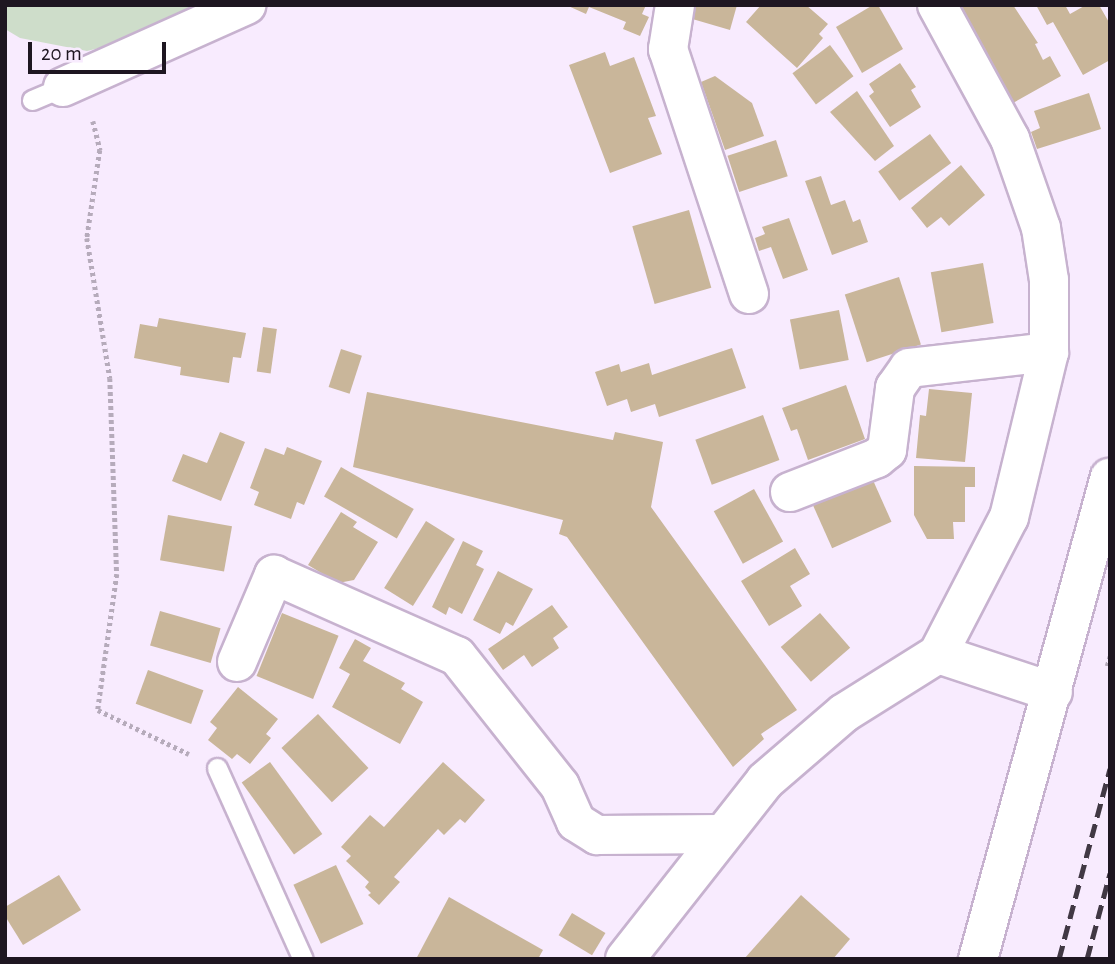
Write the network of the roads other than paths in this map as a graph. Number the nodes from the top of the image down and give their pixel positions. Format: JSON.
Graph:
{"nodes":[{"id":1,"x":246,"y":5,"type":"edge"},
{"id":2,"x":675,"y":5,"type":"edge"},
{"id":3,"x":937,"y":5,"type":"edge"},
{"id":4,"x":60,"y":89,"type":"road end"},
{"id":5,"x":749,"y":294,"type":"dead end"},
{"id":6,"x":1049,"y":352,"type":"junction"},
{"id":7,"x":1110,"y":478,"type":"edge"},
{"id":8,"x":790,"y":492,"type":"dead end"},
{"id":9,"x":938,"y":654,"type":"junction"},
{"id":10,"x":237,"y":662,"type":"dead end"},
{"id":11,"x":1053,"y":692,"type":"junction"},
{"id":12,"x":217,"y":768,"type":"road end"},
{"id":13,"x":722,"y":834,"type":"junction"},
{"id":14,"x":303,"y":959,"type":"edge"},
{"id":15,"x":625,"y":959,"type":"edge"},
{"id":16,"x":978,"y":959,"type":"edge"}],
"edges":[{"from":1,"to":4,"type":"street"},
{"from":2,"to":5,"type":"street"},
{"from":3,"to":6,"type":"street"},
{"from":6,"to":8,"type":"street"},
{"from":6,"to":9,"type":"street"},
{"from":7,"to":11,"type":"street"},
{"from":9,"to":11,"type":"street"},
{"from":9,"to":13,"type":"street"},
{"from":10,"to":13,"type":"street"},
{"from":11,"to":16,"type":"street"},
{"from":12,"to":14,"type":"lane"},
{"from":13,"to":15,"type":"street"}]}
